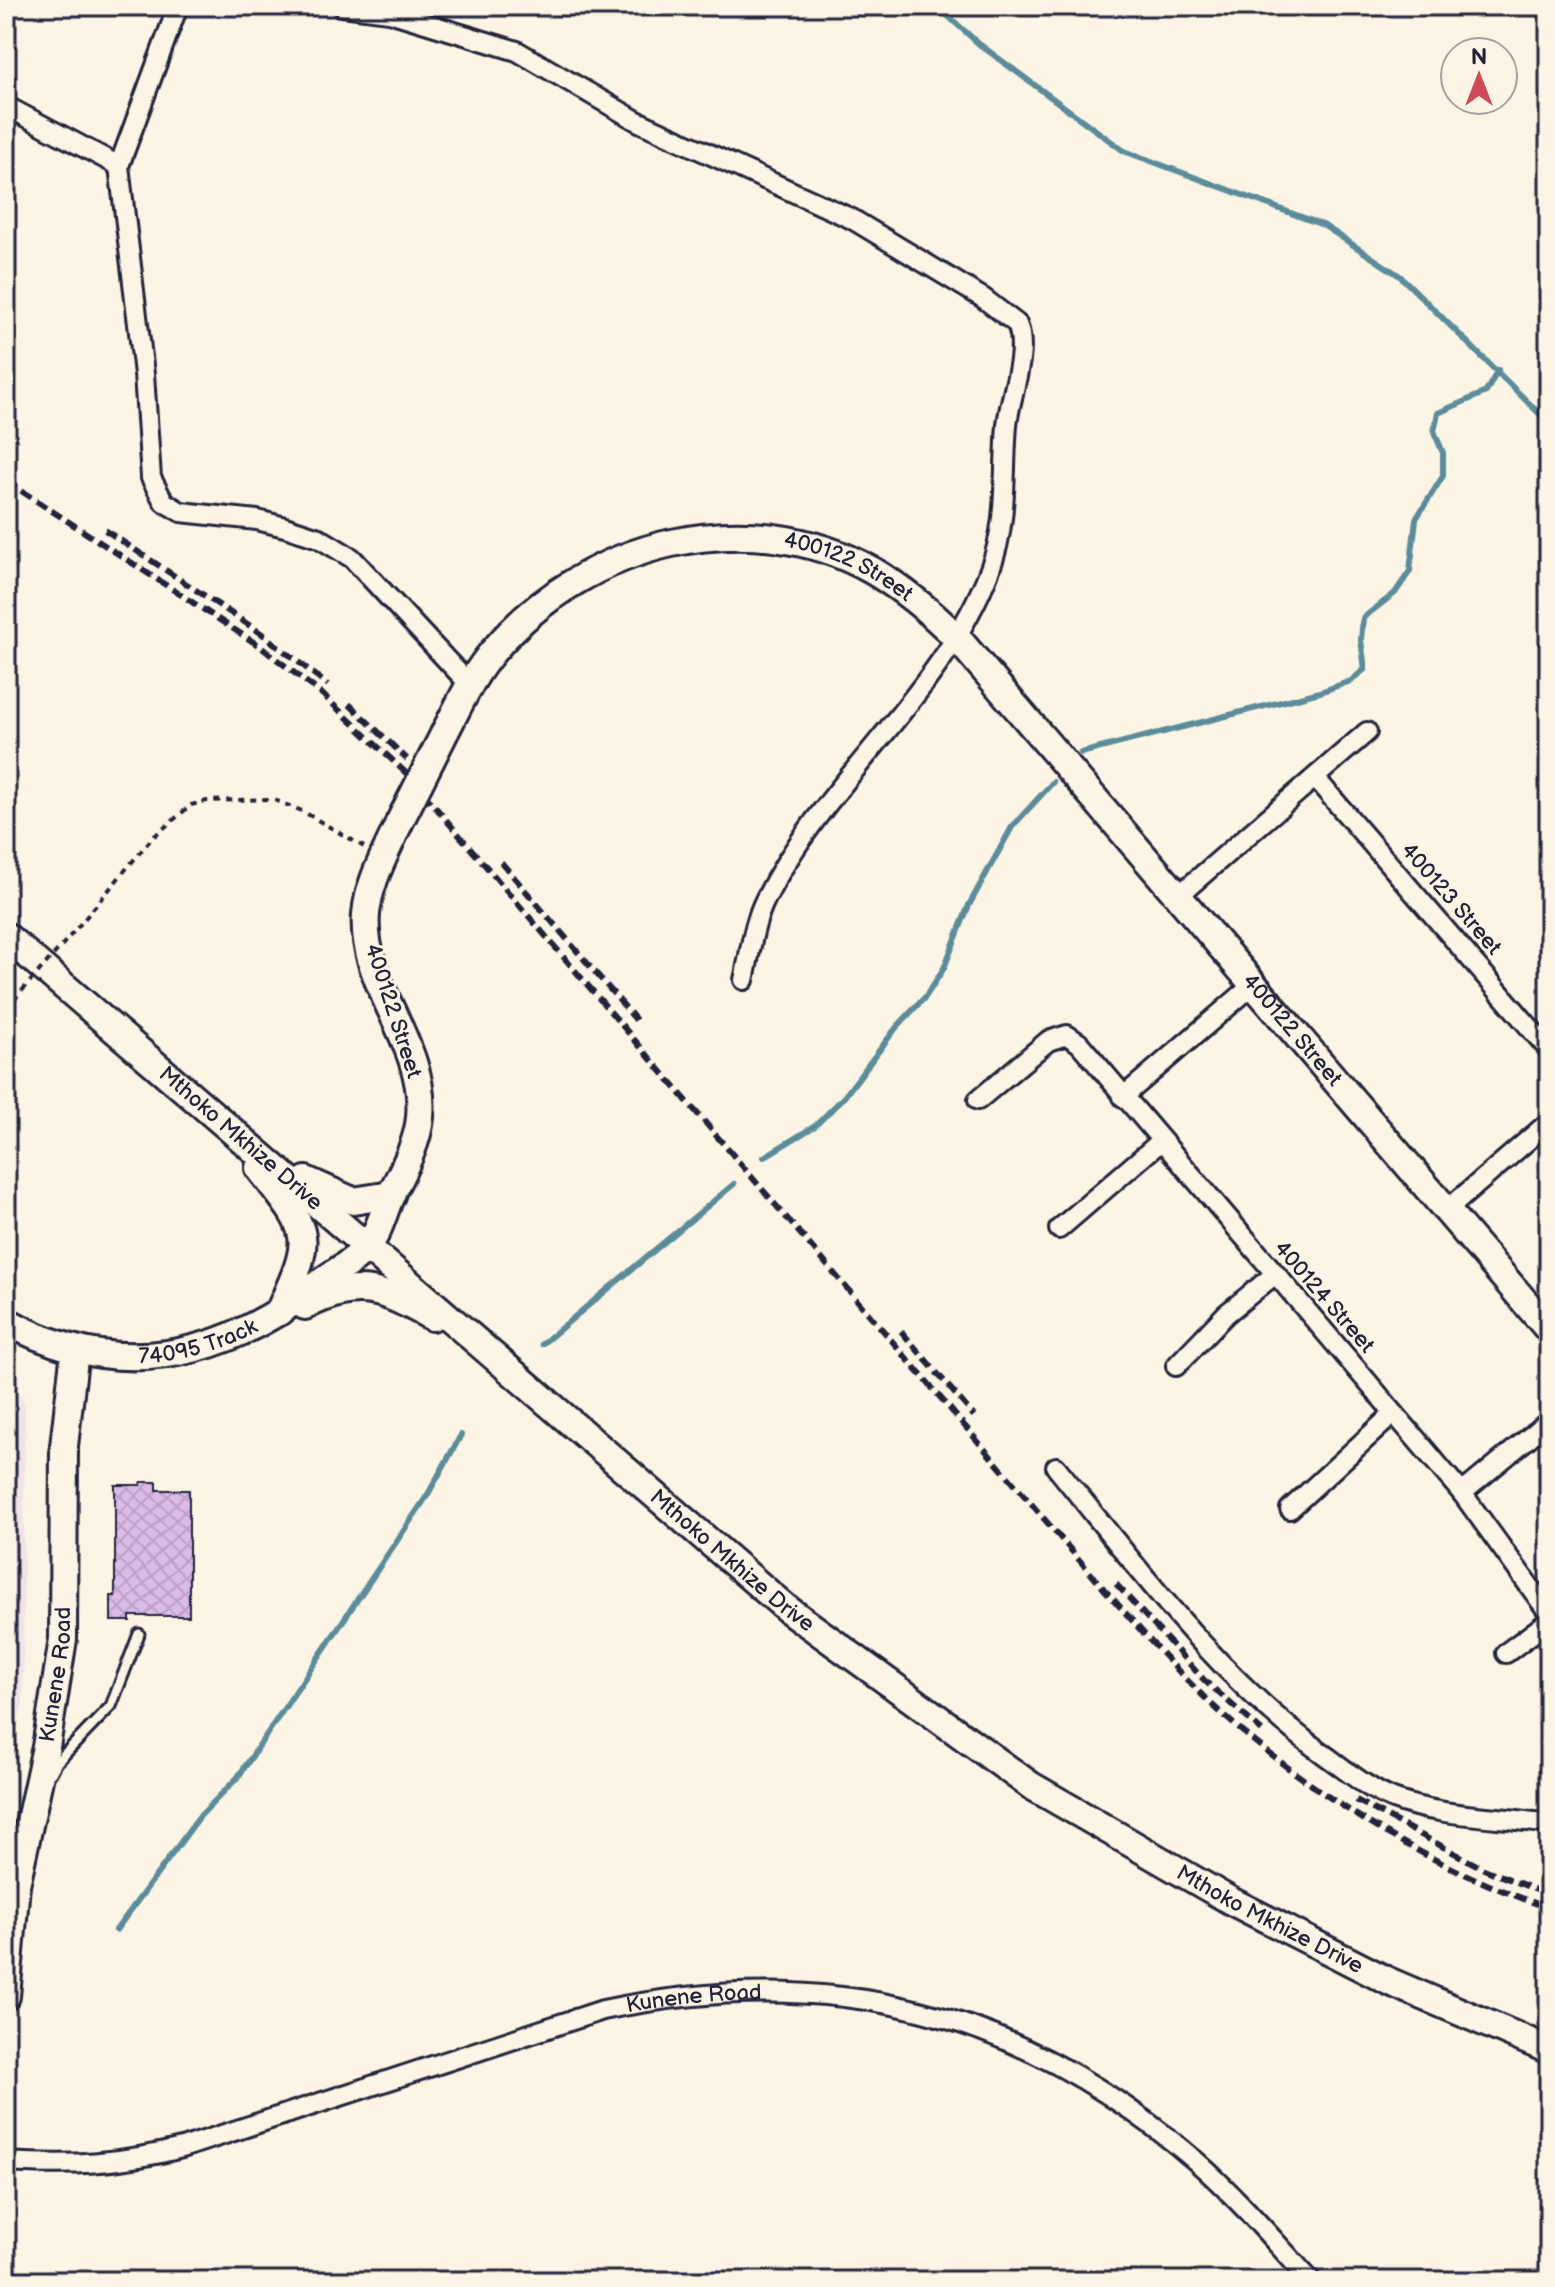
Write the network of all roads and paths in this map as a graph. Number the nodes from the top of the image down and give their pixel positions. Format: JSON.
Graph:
{"nodes":[{"id":1,"x":178,"y":6,"type":"edge"},
{"id":2,"x":342,"y":6,"type":"edge"},
{"id":3,"x":6,"y":106,"type":"edge"},
{"id":4,"x":119,"y":166,"type":"junction"},
{"id":5,"x":958,"y":639,"type":"junction"},
{"id":6,"x":469,"y":684,"type":"junction"},
{"id":7,"x":1367,"y":732,"type":"dead end"},
{"id":8,"x":1316,"y":779,"type":"junction"},
{"id":9,"x":383,"y":858,"type":"junction"},
{"id":10,"x":1178,"y":896,"type":"junction"},
{"id":11,"x":6,"y":936,"type":"edge"},
{"id":12,"x":744,"y":980,"type":"dead end"},
{"id":13,"x":1253,"y":985,"type":"junction"},
{"id":14,"x":6,"y":1009,"type":"edge"},
{"id":15,"x":1549,"y":1050,"type":"edge"},
{"id":16,"x":1123,"y":1097,"type":"junction"},
{"id":17,"x":978,"y":1100,"type":"dead end"},
{"id":18,"x":219,"y":1118,"type":"junction"},
{"id":19,"x":1549,"y":1122,"type":"edge"},
{"id":20,"x":1160,"y":1142,"type":"junction"},
{"id":21,"x":270,"y":1162,"type":"junction"},
{"id":22,"x":391,"y":1195,"type":"junction"},
{"id":23,"x":1447,"y":1210,"type":"junction"},
{"id":24,"x":1059,"y":1229,"type":"dead end"},
{"id":25,"x":368,"y":1246,"type":"junction"},
{"id":26,"x":1274,"y":1275,"type":"junction"},
{"id":27,"x":279,"y":1312,"type":"junction"},
{"id":28,"x":6,"y":1321,"type":"edge"},
{"id":29,"x":1549,"y":1330,"type":"edge"},
{"id":30,"x":246,"y":1332,"type":"junction"},
{"id":31,"x":474,"y":1340,"type":"junction"},
{"id":32,"x":75,"y":1350,"type":"junction"},
{"id":33,"x":1176,"y":1366,"type":"dead end"},
{"id":34,"x":1393,"y":1414,"type":"junction"},
{"id":35,"x":1549,"y":1421,"type":"edge"},
{"id":36,"x":1056,"y":1467,"type":"dead end"},
{"id":37,"x":1462,"y":1493,"type":"junction"},
{"id":38,"x":1290,"y":1509,"type":"dead end"},
{"id":39,"x":1549,"y":1613,"type":"edge"},
{"id":40,"x":1549,"y":1621,"type":"edge"},
{"id":41,"x":139,"y":1634,"type":"dead end"},
{"id":42,"x":1506,"y":1653,"type":"dead end"},
{"id":43,"x":29,"y":1815,"type":"junction"},
{"id":44,"x":1549,"y":1824,"type":"edge"},
{"id":45,"x":7,"y":1938,"type":"edge"},
{"id":46,"x":6,"y":1996,"type":"edge"},
{"id":47,"x":1549,"y":2050,"type":"edge"},
{"id":48,"x":6,"y":2162,"type":"edge"},
{"id":49,"x":1311,"y":2281,"type":"edge"}],
"edges":[{"from":1,"to":4,"type":"street"},
{"from":2,"to":5,"type":"street"},
{"from":3,"to":4,"type":"street"},
{"from":4,"to":6,"type":"street"},
{"from":5,"to":6,"type":"street","name":"400122 Street"},
{"from":5,"to":10,"type":"street","name":"400122 Street"},
{"from":5,"to":12,"type":"street"},
{"from":6,"to":9,"type":"street","name":"400122 Street","bridge":true},
{"from":7,"to":8,"type":"street"},
{"from":8,"to":10,"type":"street"},
{"from":8,"to":15,"type":"street","name":"400123 Street"},
{"from":9,"to":14,"type":"path","bridge":true},
{"from":9,"to":22,"type":"street","name":"400122 Street"},
{"from":10,"to":13,"type":"street","name":"400122 Street"},
{"from":11,"to":18,"type":"street","name":"Mthoko Mkhize Drive"},
{"from":13,"to":16,"type":"street"},
{"from":13,"to":23,"type":"street","name":"400122 Street"},
{"from":16,"to":17,"type":"street","name":"400124 Street"},
{"from":16,"to":20,"type":"street","name":"400124 Street"},
{"from":18,"to":21,"type":"street","name":"Mthoko Mkhize Drive"},
{"from":18,"to":27,"type":"street"},
{"from":19,"to":23,"type":"street"},
{"from":20,"to":24,"type":"street"},
{"from":20,"to":26,"type":"street","name":"400124 Street"},
{"from":21,"to":22,"type":"street"},
{"from":21,"to":25,"type":"street","name":"Mthoko Mkhize Drive"},
{"from":22,"to":25,"type":"street","name":"400122 Street"},
{"from":23,"to":29,"type":"street","name":"400122 Street"},
{"from":25,"to":27,"type":"street","name":"74095 Track"},
{"from":25,"to":31,"type":"street","name":"Mthoko Mkhize Drive"},
{"from":26,"to":33,"type":"street"},
{"from":26,"to":34,"type":"street","name":"400124 Street"},
{"from":27,"to":30,"type":"street","name":"74095 Track"},
{"from":28,"to":32,"type":"street","name":"74095 Track"},
{"from":30,"to":31,"type":"street"},
{"from":30,"to":32,"type":"street","name":"74095 Track"},
{"from":31,"to":47,"type":"street","name":"Mthoko Mkhize Drive"},
{"from":32,"to":43,"type":"street","name":"Kunene Road"},
{"from":34,"to":37,"type":"street","name":"400124 Street"},
{"from":34,"to":38,"type":"street"},
{"from":35,"to":37,"type":"street"},
{"from":36,"to":44,"type":"street"},
{"from":37,"to":39,"type":"street","name":"400124 Street"},
{"from":40,"to":42,"type":"street"},
{"from":41,"to":43,"type":"lane"},
{"from":43,"to":45,"type":"street","name":"Kunene Road"},
{"from":45,"to":46,"type":"street","name":"Kunene Road"},
{"from":48,"to":49,"type":"street","name":"Kunene Road"}]}
